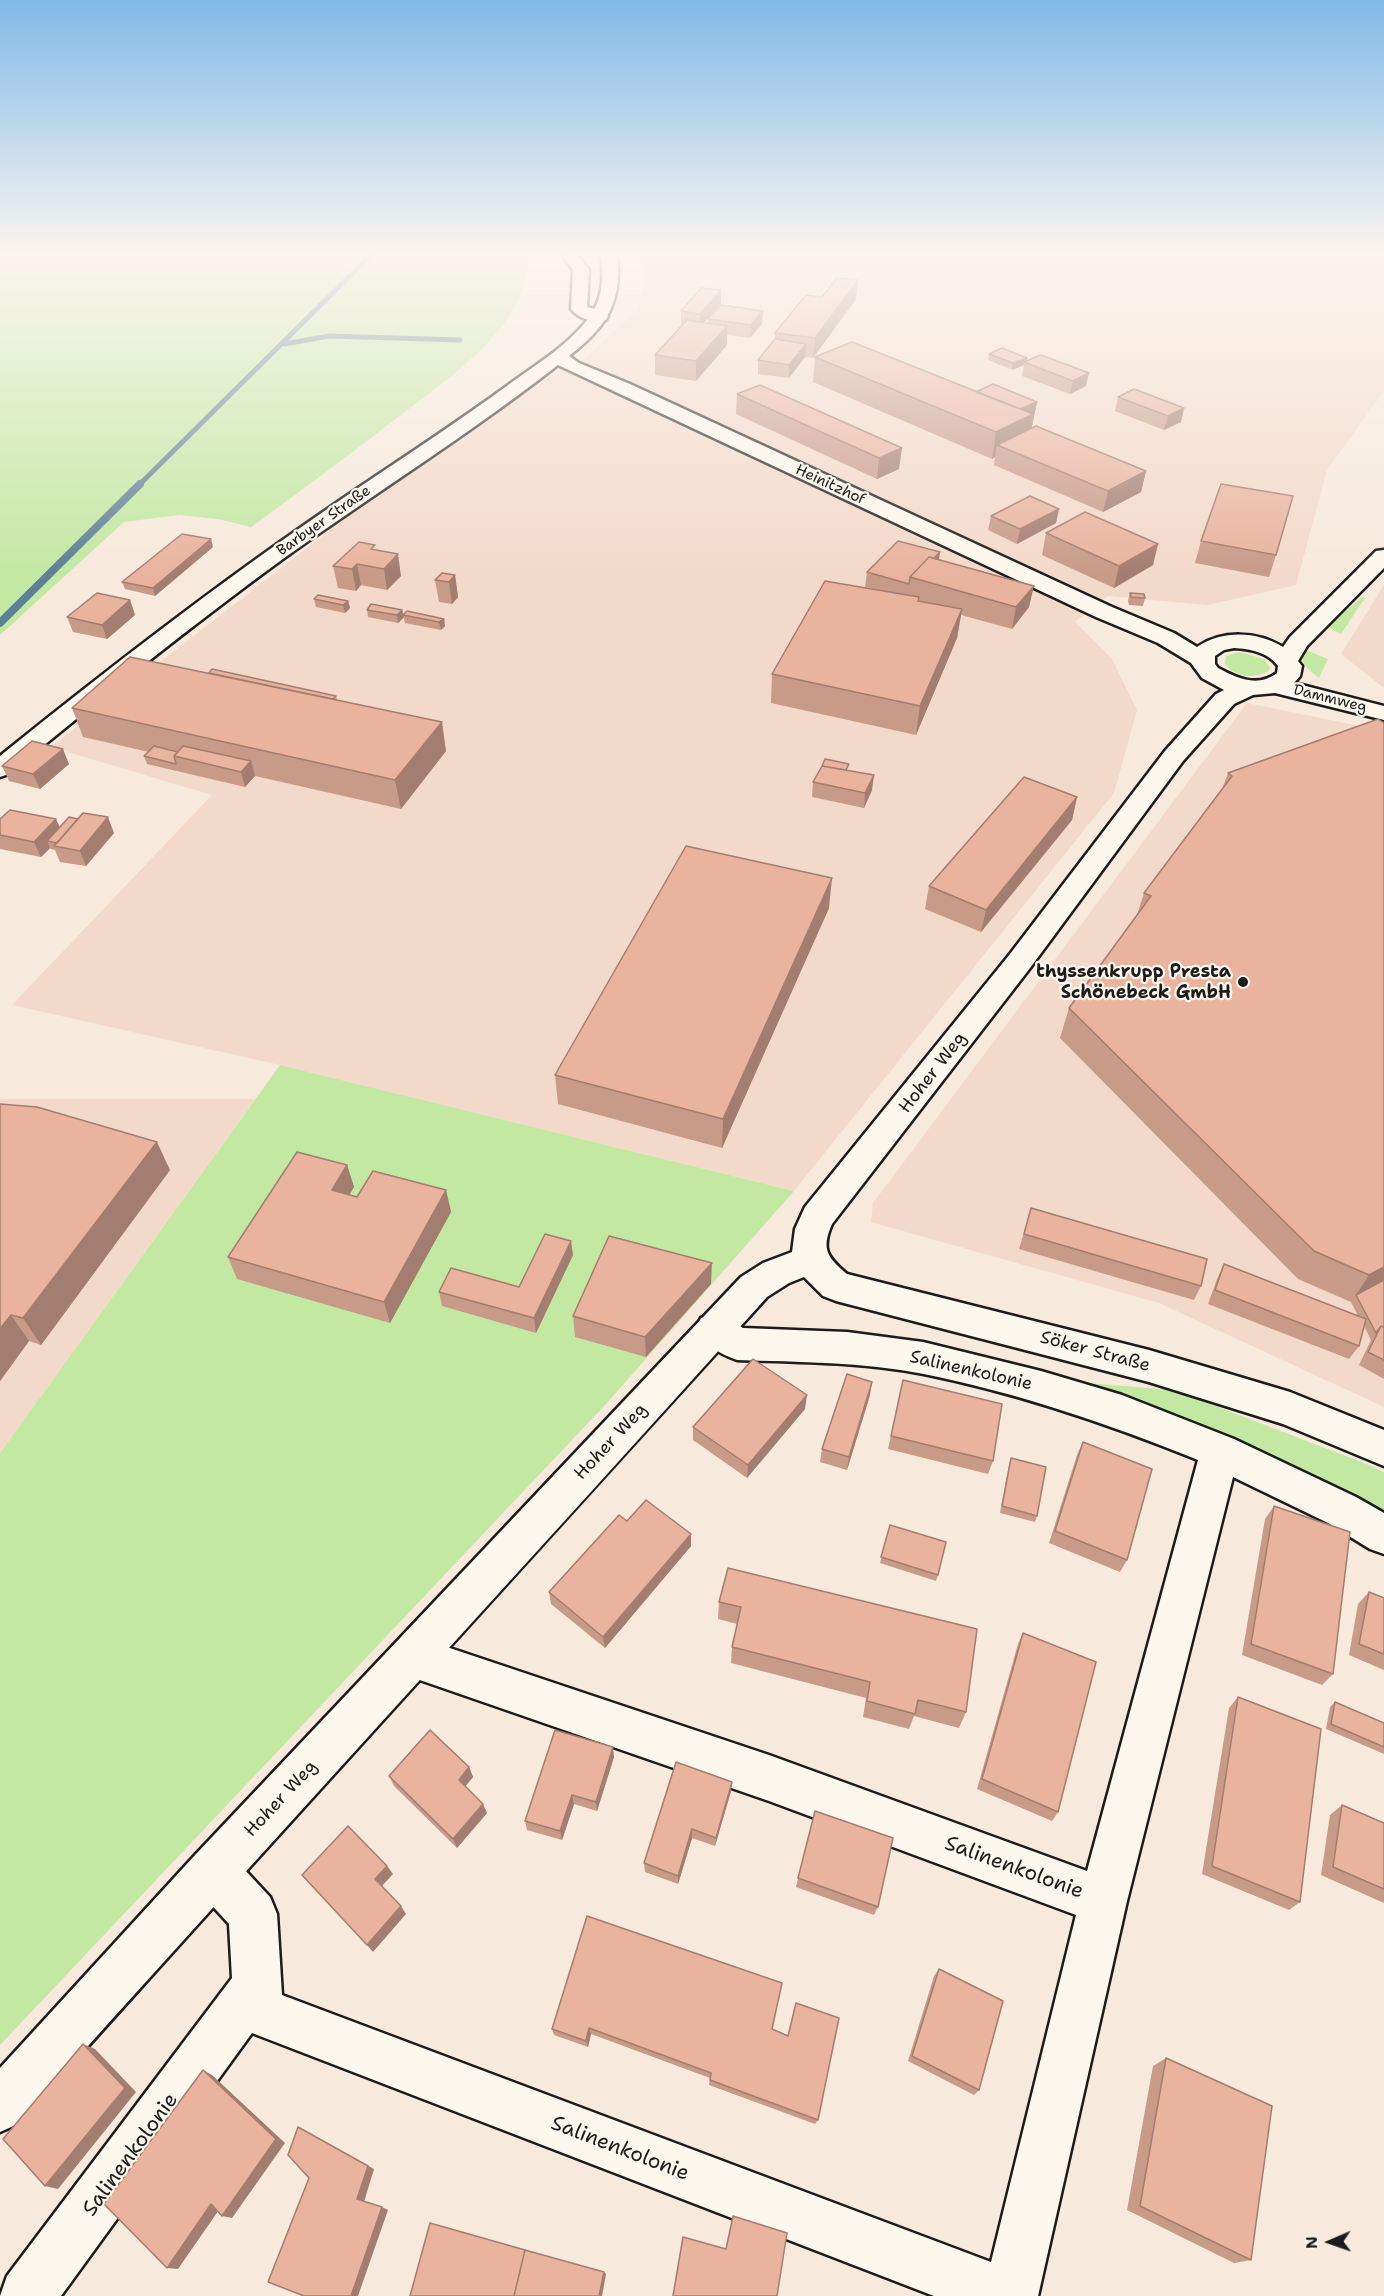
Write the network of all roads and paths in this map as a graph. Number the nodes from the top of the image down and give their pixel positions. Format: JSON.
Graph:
{"nodes":[{"id":1,"x":551,"y":362,"type":"edge"},
{"id":2,"x":566,"y":362,"type":"edge"},
{"id":3,"x":1384,"y":556,"type":"edge"},
{"id":4,"x":1336,"y":604,"type":"junction"},
{"id":5,"x":1104,"y":612,"type":"junction"},
{"id":6,"x":1222,"y":642,"type":"junction"},
{"id":7,"x":1251,"y":642,"type":"junction"},
{"id":8,"x":1289,"y":664,"type":"junction"},
{"id":9,"x":1205,"y":666,"type":"junction"},
{"id":10,"x":1275,"y":686,"type":"junction"},
{"id":11,"x":1248,"y":688,"type":"junction"},
{"id":12,"x":1384,"y":712,"type":"edge"},
{"id":13,"x":1174,"y":756,"type":"junction"},
{"id":14,"x":0,"y":769,"type":"edge"},
{"id":15,"x":811,"y":1259,"type":"junction"},
{"id":16,"x":714,"y":1329,"type":"junction"},
{"id":17,"x":1384,"y":1448,"type":"edge"},
{"id":18,"x":1220,"y":1451,"type":"junction"},
{"id":19,"x":1384,"y":1535,"type":"edge"},
{"id":20,"x":414,"y":1657,"type":"junction"},
{"id":21,"x":213,"y":1871,"type":"junction"},
{"id":22,"x":1104,"y":1901,"type":"junction"},
{"id":23,"x":257,"y":1984,"type":"junction"},
{"id":24,"x":0,"y":2106,"type":"edge"},
{"id":25,"x":27,"y":2296,"type":"edge"},
{"id":26,"x":1008,"y":2296,"type":"edge"}],
"edges":[{"from":1,"to":14,"type":"street","name":"Barbyer Straße"},
{"from":2,"to":5,"type":"street","name":"Heinitzhof"},
{"from":3,"to":4,"type":"street"},
{"from":4,"to":7,"type":"street"},
{"from":4,"to":8,"type":"street"},
{"from":5,"to":6,"type":"street","name":"Heinitzhof"},
{"from":5,"to":9,"type":"street","name":"Heinitzhof"},
{"from":6,"to":7,"type":"street","name":"Heinitzhof"},
{"from":6,"to":9,"type":"street"},
{"from":7,"to":8,"type":"street","name":"Dammweg"},
{"from":8,"to":10,"type":"street"},
{"from":8,"to":12,"type":"street","name":"Dammweg"},
{"from":9,"to":11,"type":"street","name":"Heinitzhof"},
{"from":9,"to":13,"type":"street","name":"Hoher Weg"},
{"from":10,"to":11,"type":"street","name":"Dammweg"},
{"from":10,"to":12,"type":"street","name":"Dammweg"},
{"from":11,"to":13,"type":"street","name":"Hoher Weg"},
{"from":13,"to":15,"type":"street","name":"Hoher Weg"},
{"from":15,"to":16,"type":"street","name":"Hoher Weg"},
{"from":15,"to":17,"type":"street","name":"Söker Straße"},
{"from":16,"to":18,"type":"street","name":"Salinenkolonie"},
{"from":16,"to":20,"type":"street","name":"Hoher Weg"},
{"from":18,"to":19,"type":"street","name":"Salinenkolonie"},
{"from":18,"to":22,"type":"street","name":"Salinenkolonie"},
{"from":20,"to":21,"type":"street","name":"Hoher Weg"},
{"from":20,"to":22,"type":"street","name":"Salinenkolonie"},
{"from":21,"to":23,"type":"street","name":"Salinenkolonie"},
{"from":21,"to":24,"type":"street","name":"Hoher Weg"},
{"from":22,"to":26,"type":"street","name":"Salinenkolonie"},
{"from":23,"to":25,"type":"street","name":"Salinenkolonie"},
{"from":23,"to":26,"type":"street","name":"Salinenkolonie"}]}
